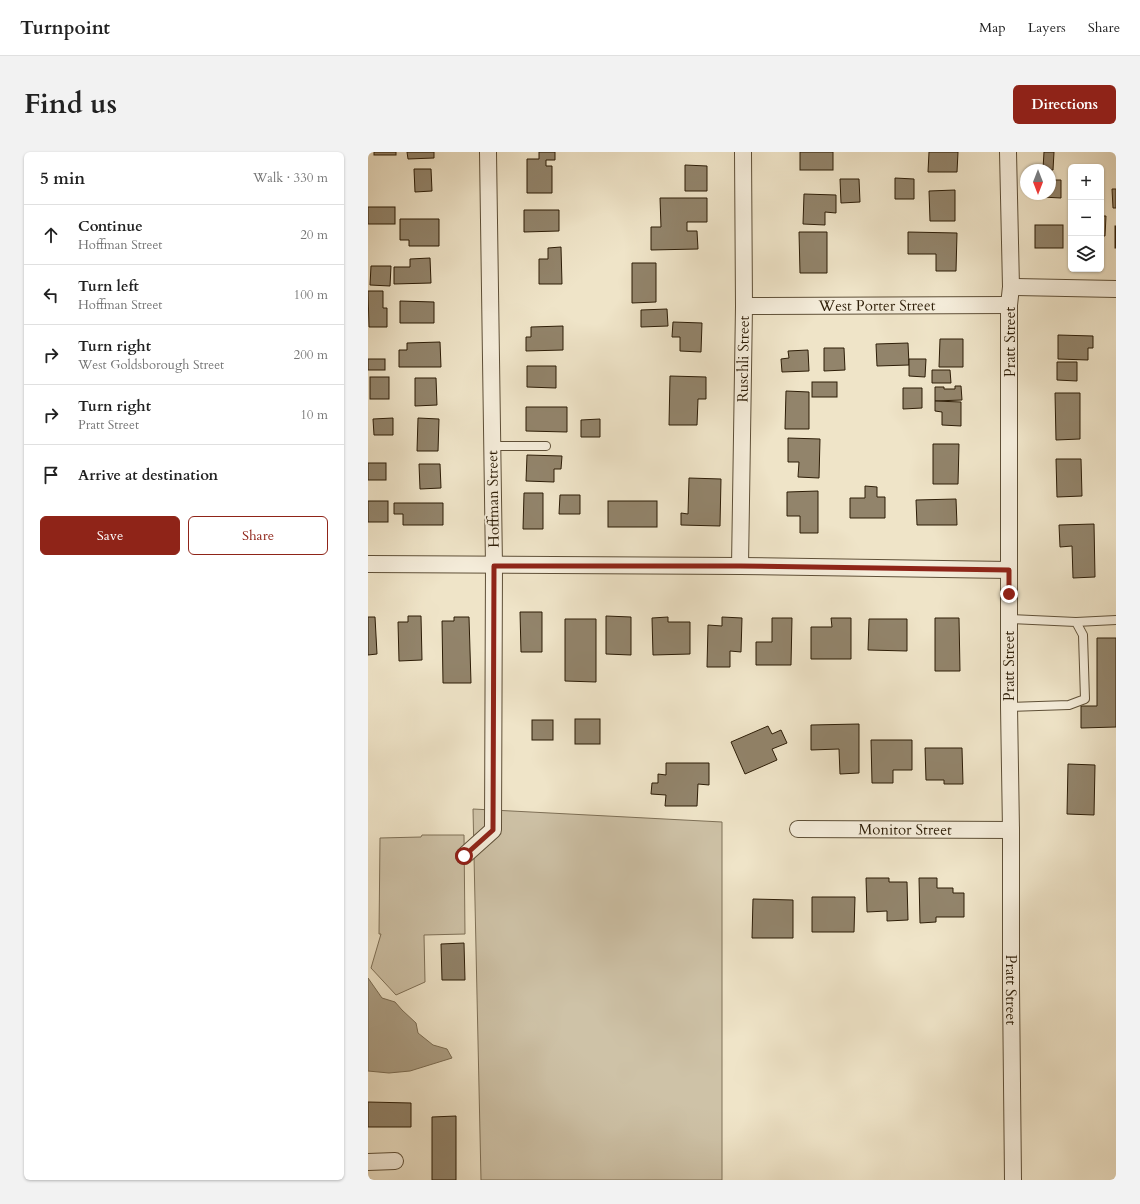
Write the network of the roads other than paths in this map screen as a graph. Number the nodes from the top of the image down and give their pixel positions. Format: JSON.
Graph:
{"nodes":[{"id":1,"x":488,"y":152,"type":"edge"},
{"id":2,"x":743,"y":152,"type":"edge"},
{"id":3,"x":1008,"y":152,"type":"edge"},
{"id":4,"x":1011,"y":287,"type":"junction"},
{"id":5,"x":1116,"y":289,"type":"edge"},
{"id":6,"x":1010,"y":305,"type":"junction"},
{"id":7,"x":744,"y":306,"type":"junction"},
{"id":8,"x":493,"y":446,"type":"junction"},
{"id":9,"x":546,"y":446,"type":"dead end"},
{"id":10,"x":368,"y":564,"type":"edge"},
{"id":11,"x":494,"y":566,"type":"junction"},
{"id":12,"x":740,"y":566,"type":"junction"},
{"id":13,"x":1009,"y":570,"type":"junction"},
{"id":14,"x":1009,"y":619,"type":"junction"},
{"id":15,"x":1116,"y":620,"type":"edge"},
{"id":16,"x":1076,"y":622,"type":"junction"},
{"id":17,"x":1009,"y":707,"type":"junction"},
{"id":18,"x":798,"y":829,"type":"dead end"},
{"id":19,"x":1011,"y":830,"type":"junction"},
{"id":20,"x":464,"y":856,"type":"dead end"},
{"id":21,"x":395,"y":1161,"type":"dead end"},
{"id":22,"x":368,"y":1162,"type":"edge"},
{"id":23,"x":1013,"y":1180,"type":"edge"}],
"edges":[{"from":1,"to":8,"type":"street","name":"Hoffman Street"},
{"from":2,"to":7,"type":"street","name":"Ruschli Street"},
{"from":3,"to":4,"type":"street","name":"Pratt Street"},
{"from":4,"to":5,"type":"street"},
{"from":4,"to":6,"type":"street","name":"Pratt Street"},
{"from":6,"to":7,"type":"street","name":"West Porter Street"},
{"from":6,"to":13,"type":"street","name":"Pratt Street"},
{"from":7,"to":12,"type":"street","name":"Ruschli Street"},
{"from":8,"to":9,"type":"lane"},
{"from":8,"to":11,"type":"street","name":"Hoffman Street"},
{"from":10,"to":11,"type":"street"},
{"from":11,"to":12,"type":"street"},
{"from":11,"to":20,"type":"street","name":"Hoffman Street"},
{"from":12,"to":13,"type":"street"},
{"from":13,"to":14,"type":"street","name":"Pratt Street"},
{"from":14,"to":16,"type":"lane"},
{"from":14,"to":17,"type":"street","name":"Pratt Street"},
{"from":15,"to":16,"type":"lane"},
{"from":16,"to":17,"type":"lane"},
{"from":17,"to":19,"type":"street","name":"Pratt Street"},
{"from":18,"to":19,"type":"street","name":"Monitor Street"},
{"from":19,"to":23,"type":"street","name":"Pratt Street"},
{"from":21,"to":22,"type":"street"}]}
